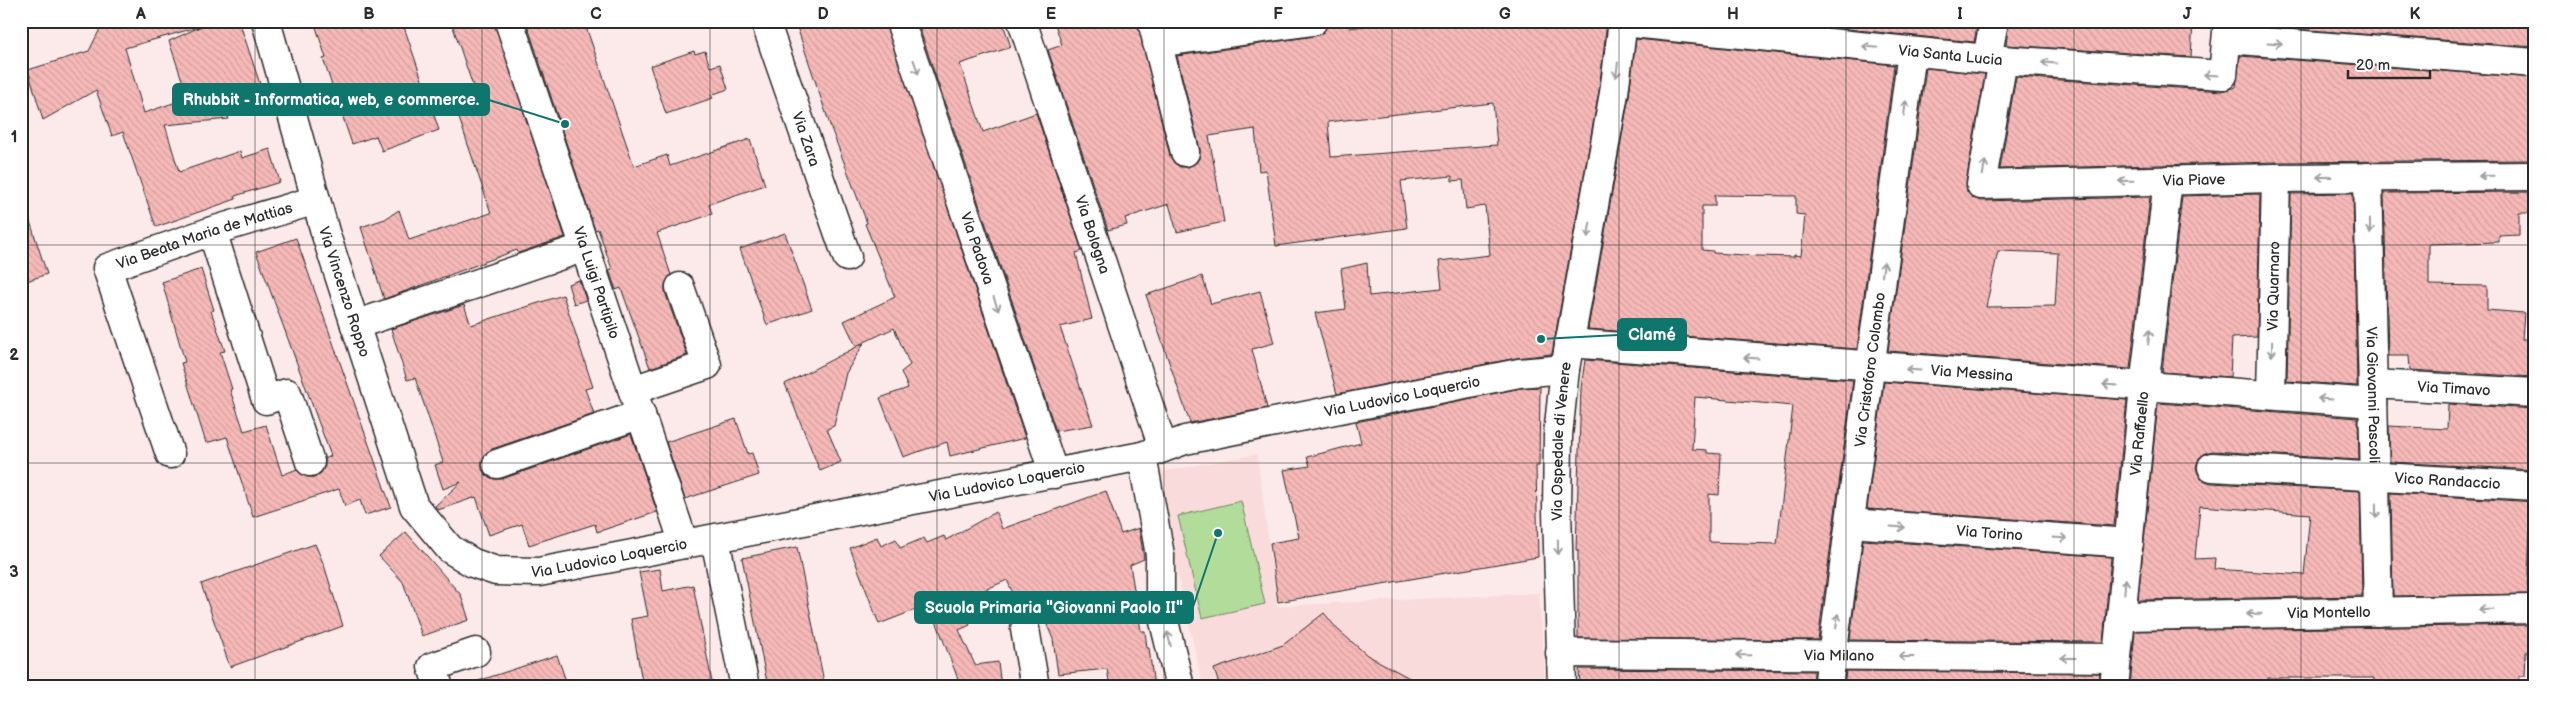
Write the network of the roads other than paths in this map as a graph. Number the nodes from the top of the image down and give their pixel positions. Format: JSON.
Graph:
{"nodes":[{"id":1,"x":266,"y":21,"type":"edge"},
{"id":2,"x":509,"y":21,"type":"edge"},
{"id":3,"x":765,"y":21,"type":"edge"},
{"id":4,"x":900,"y":21,"type":"edge"},
{"id":5,"x":1022,"y":21,"type":"edge"},
{"id":6,"x":1312,"y":21,"type":"edge"},
{"id":7,"x":1994,"y":21,"type":"edge"},
{"id":8,"x":1623,"y":22,"type":"edge"},
{"id":9,"x":1231,"y":27,"type":"edge"},
{"id":10,"x":2227,"y":30,"type":"edge"},
{"id":11,"x":1154,"y":32,"type":"edge"},
{"id":12,"x":1912,"y":52,"type":"junction"},
{"id":13,"x":1995,"y":59,"type":"junction"},
{"id":14,"x":2535,"y":63,"type":"edge"},
{"id":15,"x":1185,"y":152,"type":"dead end"},
{"id":16,"x":2535,"y":176,"type":"edge"},
{"id":17,"x":2368,"y":177,"type":"junction"},
{"id":18,"x":2276,"y":178,"type":"junction"},
{"id":19,"x":2168,"y":180,"type":"junction"},
{"id":20,"x":316,"y":200,"type":"junction"},
{"id":21,"x":212,"y":231,"type":"junction"},
{"id":22,"x":585,"y":247,"type":"junction"},
{"id":23,"x":847,"y":257,"type":"dead end"},
{"id":24,"x":680,"y":287,"type":"dead end"},
{"id":25,"x":354,"y":325,"type":"junction"},
{"id":26,"x":1567,"y":356,"type":"junction"},
{"id":27,"x":1870,"y":367,"type":"junction"},
{"id":28,"x":2144,"y":388,"type":"junction"},
{"id":29,"x":2373,"y":393,"type":"junction"},
{"id":30,"x":2535,"y":393,"type":"edge"},
{"id":31,"x":2271,"y":395,"type":"junction"},
{"id":32,"x":637,"y":402,"type":"junction"},
{"id":33,"x":1152,"y":452,"type":"junction"},
{"id":34,"x":170,"y":454,"type":"dead end"},
{"id":35,"x":310,"y":462,"type":"dead end"},
{"id":36,"x":497,"y":464,"type":"dead end"},
{"id":37,"x":2212,"y":466,"type":"dead end"},
{"id":38,"x":1054,"y":474,"type":"junction"},
{"id":39,"x":2375,"y":476,"type":"junction"},
{"id":40,"x":2535,"y":486,"type":"edge"},
{"id":41,"x":1850,"y":523,"type":"junction"},
{"id":42,"x":715,"y":539,"type":"junction"},
{"id":43,"x":2129,"y":543,"type":"junction"},
{"id":44,"x":684,"y":544,"type":"junction"},
{"id":45,"x":450,"y":550,"type":"joint"},
{"id":46,"x":2535,"y":609,"type":"edge"},
{"id":47,"x":2378,"y":612,"type":"junction"},
{"id":48,"x":2122,"y":616,"type":"junction"},
{"id":49,"x":1026,"y":629,"type":"dead end"},
{"id":50,"x":476,"y":652,"type":"dead end"},
{"id":51,"x":1560,"y":653,"type":"junction"},
{"id":52,"x":1832,"y":656,"type":"junction"},
{"id":53,"x":2117,"y":658,"type":"junction"},
{"id":54,"x":439,"y":687,"type":"edge"},
{"id":55,"x":744,"y":687,"type":"edge"},
{"id":56,"x":1035,"y":687,"type":"edge"},
{"id":57,"x":1180,"y":687,"type":"edge"},
{"id":58,"x":1562,"y":687,"type":"edge"},
{"id":59,"x":1828,"y":687,"type":"edge"},
{"id":60,"x":2114,"y":687,"type":"edge"}],
"edges":[{"from":1,"to":20,"type":"street","name":"Via Vincenzo Roppo"},
{"from":2,"to":22,"type":"street","name":"Via Luigi Partipilo"},
{"from":3,"to":23,"type":"street","name":"Via Zara"},
{"from":4,"to":38,"type":"street","name":"Via Padova","one_way":true},
{"from":5,"to":33,"type":"street","name":"Via Bologna"},
{"from":6,"to":9,"type":"street"},
{"from":7,"to":13,"type":"street"},
{"from":12,"to":8,"type":"street","name":"Via Santa Lucia","one_way":true},
{"from":8,"to":26,"type":"street","name":"Via Ospedale di Venere","one_way":true},
{"from":9,"to":11,"type":"street"},
{"from":10,"to":13,"type":"street","name":"Via Santa Lucia","one_way":true},
{"from":10,"to":14,"type":"street","one_way":true},
{"from":11,"to":15,"type":"street"},
{"from":12,"to":13,"type":"street","name":"Via Santa Lucia"},
{"from":27,"to":12,"type":"street","name":"Via Cristoforo Colombo","one_way":true},
{"from":19,"to":13,"type":"street","name":"Via Piave","one_way":true},
{"from":16,"to":17,"type":"street","name":"Via Piave","one_way":true},
{"from":17,"to":18,"type":"street","name":"Via Piave","one_way":true},
{"from":17,"to":29,"type":"street","name":"Via Giovanni Pascoli","one_way":true},
{"from":18,"to":19,"type":"street","name":"Via Piave"},
{"from":18,"to":31,"type":"street","name":"Via Quarnaro","one_way":true},
{"from":28,"to":19,"type":"street","name":"Via Raffaello","one_way":true},
{"from":20,"to":21,"type":"street","name":"Via Beata Maria de Mattias"},
{"from":20,"to":25,"type":"street","name":"Via Vincenzo Roppo"},
{"from":21,"to":34,"type":"street","name":"Via Beata Maria de Mattias"},
{"from":21,"to":35,"type":"street"},
{"from":22,"to":25,"type":"street"},
{"from":22,"to":32,"type":"street","name":"Via Luigi Partipilo"},
{"from":24,"to":32,"type":"street"},
{"from":25,"to":45,"type":"street","name":"Via Vincenzo Roppo"},
{"from":27,"to":26,"type":"street","name":"Via Messina","one_way":true},
{"from":26,"to":33,"type":"street","name":"Via Ludovico Loquercio"},
{"from":26,"to":51,"type":"street","name":"Via Ospedale di Venere","one_way":true},
{"from":28,"to":27,"type":"street","name":"Via Messina","one_way":true},
{"from":27,"to":41,"type":"street","name":"Via Cristoforo Colombo"},
{"from":28,"to":31,"type":"street","name":"Via Messina"},
{"from":28,"to":43,"type":"street","name":"Via Raffaello"},
{"from":29,"to":30,"type":"street","name":"Via Timavo"},
{"from":29,"to":31,"type":"street","name":"Via Messina","one_way":true},
{"from":29,"to":39,"type":"street","name":"Via Giovanni Pascoli"},
{"from":32,"to":36,"type":"street"},
{"from":32,"to":44,"type":"street","name":"Via Luigi Partipilo"},
{"from":33,"to":38,"type":"street","name":"Via Ludovico Loquercio"},
{"from":57,"to":33,"type":"street","name":"Via Bologna","one_way":true},
{"from":37,"to":39,"type":"street","name":"Vico Randaccio"},
{"from":38,"to":42,"type":"street","name":"Via Ludovico Loquercio"},
{"from":39,"to":40,"type":"street","name":"Vico Randaccio"},
{"from":39,"to":47,"type":"street","name":"Via Giovanni Pascoli","one_way":true},
{"from":41,"to":43,"type":"street","name":"Via Torino","one_way":true},
{"from":52,"to":41,"type":"street","name":"Via Cristoforo Colombo","one_way":true},
{"from":42,"to":44,"type":"street","name":"Via Ludovico Loquercio"},
{"from":42,"to":55,"type":"street"},
{"from":48,"to":43,"type":"street","name":"Via Raffaello","one_way":true},
{"from":44,"to":45,"type":"street","name":"Via Ludovico Loquercio"},
{"from":46,"to":47,"type":"street","name":"Via Montello","one_way":true},
{"from":47,"to":48,"type":"street","name":"Via Montello","one_way":true},
{"from":48,"to":53,"type":"street","name":"Via Raffaello"},
{"from":49,"to":56,"type":"street"},
{"from":50,"to":54,"type":"street"},
{"from":52,"to":51,"type":"street","name":"Via Milano","one_way":true},
{"from":51,"to":58,"type":"street","name":"Via Ospedale di Venere"},
{"from":53,"to":52,"type":"street","name":"Via Milano","one_way":true},
{"from":52,"to":59,"type":"street","name":"Via Cristoforo Colombo"},
{"from":53,"to":60,"type":"street","name":"Via Raffaello"}]}
